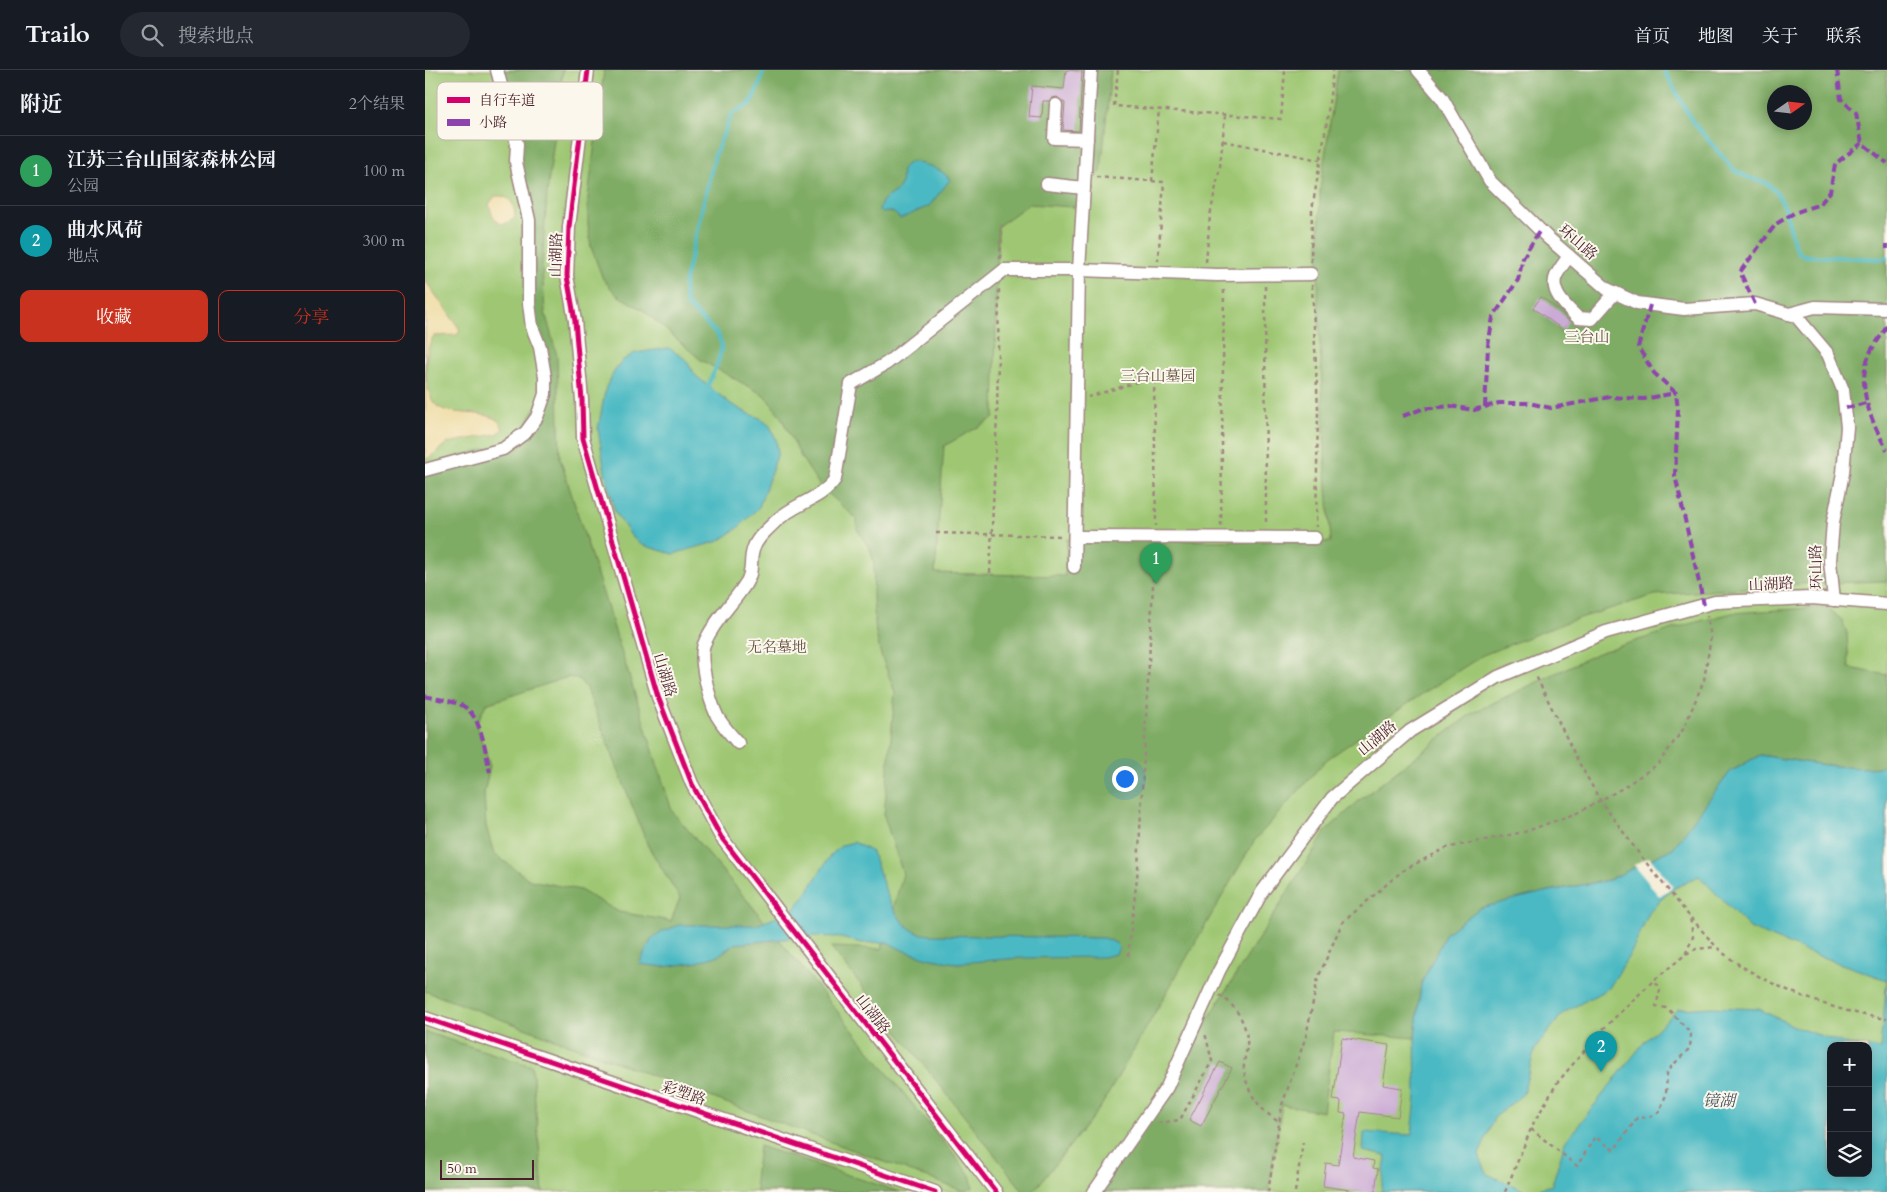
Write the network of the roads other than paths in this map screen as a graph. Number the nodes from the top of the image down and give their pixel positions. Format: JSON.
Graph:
{"nodes":[{"id":1,"x":1091,"y":70,"type":"edge"},
{"id":2,"x":1418,"y":70,"type":"edge"},
{"id":3,"x":1056,"y":105,"type":"dead end"},
{"id":4,"x":1087,"y":139,"type":"junction"},
{"id":5,"x":516,"y":140,"type":"edge"},
{"id":6,"x":580,"y":140,"type":"edge"},
{"id":7,"x":1085,"y":182,"type":"junction"},
{"id":8,"x":1047,"y":184,"type":"dead end"},
{"id":9,"x":1569,"y":256,"type":"junction"},
{"id":10,"x":1079,"y":270,"type":"junction"},
{"id":11,"x":1311,"y":274,"type":"road end"},
{"id":12,"x":1615,"y":293,"type":"junction"},
{"id":13,"x":1887,"y":308,"type":"edge"},
{"id":14,"x":1789,"y":314,"type":"junction"},
{"id":15,"x":425,"y":470,"type":"edge"},
{"id":16,"x":1075,"y":537,"type":"junction"},
{"id":17,"x":1315,"y":538,"type":"road end"},
{"id":18,"x":1074,"y":567,"type":"dead end"},
{"id":19,"x":1834,"y":600,"type":"junction"},
{"id":20,"x":1887,"y":604,"type":"edge"},
{"id":21,"x":738,"y":743,"type":"dead end"},
{"id":22,"x":425,"y":1018,"type":"edge"},
{"id":23,"x":935,"y":1192,"type":"edge"},
{"id":24,"x":996,"y":1192,"type":"edge"},
{"id":25,"x":1094,"y":1192,"type":"edge"}],
"edges":[{"from":1,"to":4,"type":"street"},
{"from":2,"to":9,"type":"street","name":"环山路"},
{"from":3,"to":4,"type":"street"},
{"from":4,"to":7,"type":"street"},
{"from":5,"to":15,"type":"street"},
{"from":6,"to":24,"type":"street","name":"山湖路"},
{"from":7,"to":8,"type":"street"},
{"from":7,"to":10,"type":"street"},
{"from":9,"to":12,"type":"street","name":"环山路"},
{"from":9,"to":12,"type":"street"},
{"from":10,"to":11,"type":"street"},
{"from":10,"to":16,"type":"street"},
{"from":10,"to":21,"type":"street"},
{"from":12,"to":14,"type":"street","name":"环山路"},
{"from":13,"to":14,"type":"street"},
{"from":14,"to":19,"type":"street","name":"环山路"},
{"from":16,"to":17,"type":"street"},
{"from":16,"to":18,"type":"street"},
{"from":19,"to":20,"type":"street","name":"山湖路"},
{"from":19,"to":25,"type":"street","name":"山湖路"},
{"from":22,"to":23,"type":"street","name":"彩塑路"}]}
